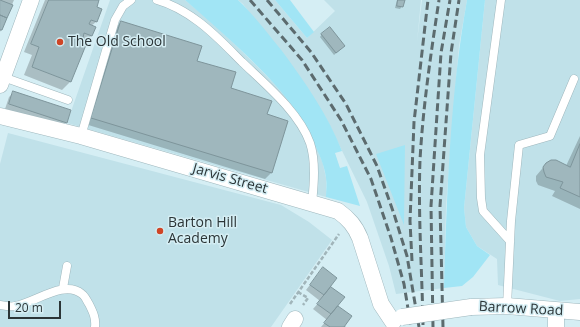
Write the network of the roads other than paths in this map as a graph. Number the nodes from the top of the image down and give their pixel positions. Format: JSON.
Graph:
{"nodes":[{"id":1,"x":31,"y":0,"type":"edge"},
{"id":2,"x":131,"y":0,"type":"edge"},
{"id":3,"x":156,"y":0,"type":"edge"},
{"id":4,"x":501,"y":0,"type":"edge"},
{"id":5,"x":574,"y":79,"type":"dead end"},
{"id":6,"x":1,"y":81,"type":"edge"},
{"id":7,"x":68,"y":100,"type":"dead end"},
{"id":8,"x":0,"y":116,"type":"edge"},
{"id":9,"x":81,"y":136,"type":"junction"},
{"id":10,"x":312,"y":203,"type":"junction"},
{"id":11,"x":510,"y":241,"type":"junction"},
{"id":12,"x":67,"y":266,"type":"dead end"},
{"id":13,"x":63,"y":288,"type":"junction"},
{"id":14,"x":0,"y":306,"type":"edge"},
{"id":15,"x":507,"y":306,"type":"junction"},
{"id":16,"x":580,"y":312,"type":"edge"},
{"id":17,"x":556,"y":319,"type":"edge"},
{"id":18,"x":396,"y":322,"type":"edge"},
{"id":19,"x":95,"y":327,"type":"edge"}],
"edges":[{"from":1,"to":6,"type":"street"},
{"from":2,"to":9,"type":"lane"},
{"from":3,"to":10,"type":"lane"},
{"from":4,"to":11,"type":"lane"},
{"from":5,"to":11,"type":"lane"},
{"from":6,"to":7,"type":"lane"},
{"from":8,"to":9,"type":"street","name":"Jarvis Street"},
{"from":9,"to":10,"type":"street","name":"Jarvis Street"},
{"from":10,"to":18,"type":"street","name":"Jarvis Street"},
{"from":11,"to":15,"type":"lane"},
{"from":12,"to":13,"type":"lane"},
{"from":13,"to":14,"type":"lane"},
{"from":13,"to":19,"type":"lane"},
{"from":15,"to":17,"type":"street","name":"Barrow Road"},
{"from":15,"to":18,"type":"street","name":"Barrow Road","bridge":true},
{"from":16,"to":17,"type":"street","name":"Barrow Road"}]}
